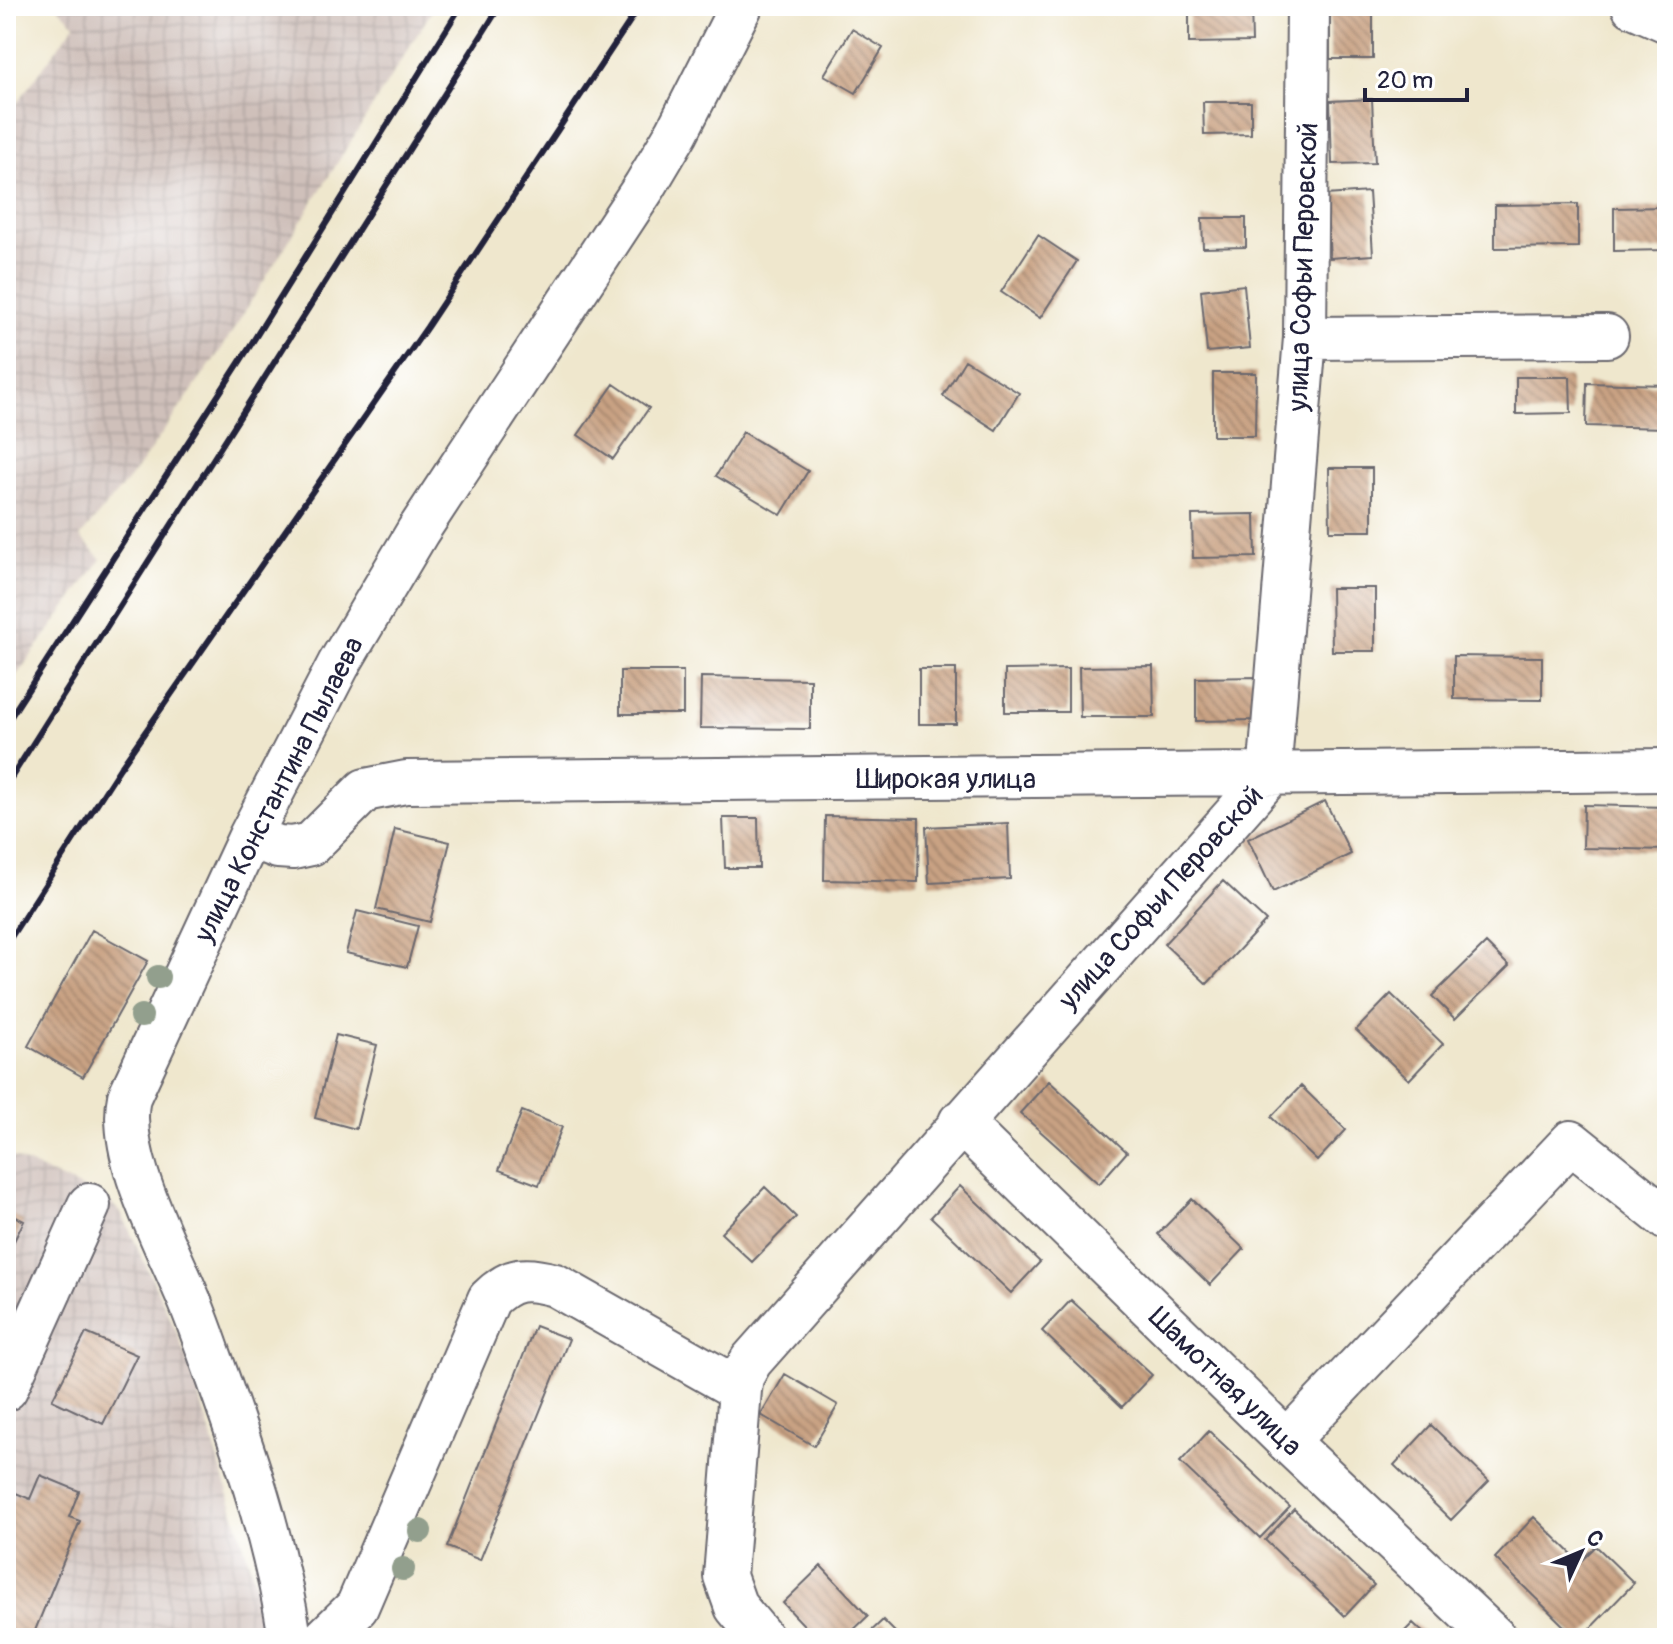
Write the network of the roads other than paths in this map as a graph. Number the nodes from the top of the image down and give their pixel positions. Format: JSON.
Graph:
{"nodes":[{"id":1,"x":741,"y":6,"type":"edge"},
{"id":2,"x":1308,"y":6,"type":"edge"},
{"id":3,"x":1633,"y":6,"type":"edge"},
{"id":4,"x":1667,"y":21,"type":"edge"},
{"id":5,"x":1607,"y":336,"type":"dead end"},
{"id":6,"x":1305,"y":338,"type":"junction"},
{"id":7,"x":1667,"y":770,"type":"edge"},
{"id":8,"x":1269,"y":776,"type":"junction"},
{"id":9,"x":250,"y":836,"type":"junction"},
{"id":10,"x":960,"y":1122,"type":"junction"},
{"id":11,"x":89,"y":1205,"type":"dead end"},
{"id":12,"x":1667,"y":1219,"type":"edge"},
{"id":13,"x":6,"y":1389,"type":"edge"},
{"id":14,"x":740,"y":1390,"type":"junction"},
{"id":15,"x":1287,"y":1441,"type":"junction"},
{"id":16,"x":290,"y":1638,"type":"edge"},
{"id":17,"x":325,"y":1638,"type":"edge"},
{"id":18,"x":762,"y":1638,"type":"edge"},
{"id":19,"x":1495,"y":1638,"type":"edge"}],
"edges":[{"from":1,"to":9,"type":"street","name":"улица Константина Пылаева"},
{"from":2,"to":6,"type":"street","name":"улица Софьи Перовской"},
{"from":3,"to":4,"type":"street"},
{"from":5,"to":6,"type":"street"},
{"from":6,"to":8,"type":"street","name":"улица Софьи Перовской"},
{"from":7,"to":8,"type":"street","name":"Широкая улица"},
{"from":8,"to":9,"type":"street","name":"Широкая улица"},
{"from":8,"to":10,"type":"street","name":"улица Софьи Перовской"},
{"from":9,"to":16,"type":"street","name":"улица Константина Пылаева"},
{"from":10,"to":14,"type":"street","name":"улица Софьи Перовской"},
{"from":10,"to":15,"type":"street","name":"Шамотная улица"},
{"from":11,"to":13,"type":"street"},
{"from":12,"to":15,"type":"street"},
{"from":14,"to":17,"type":"street"},
{"from":14,"to":18,"type":"street","name":"улица Софьи Перовской"},
{"from":15,"to":19,"type":"street","name":"Шамотная улица"}]}
